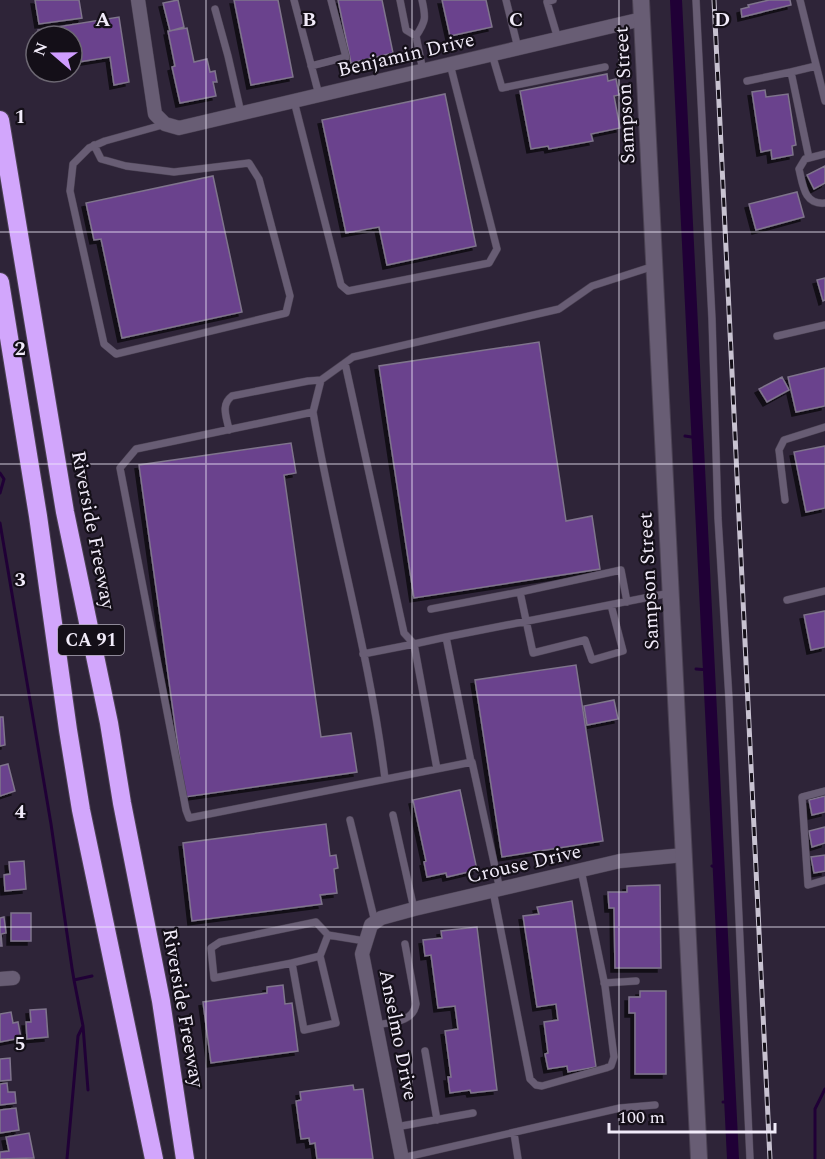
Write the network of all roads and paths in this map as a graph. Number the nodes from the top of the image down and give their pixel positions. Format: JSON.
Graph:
{"nodes":[{"id":1,"x":138,"y":0,"type":"edge"},
{"id":2,"x":294,"y":0,"type":"edge"},
{"id":3,"x":331,"y":0,"type":"edge"},
{"id":4,"x":400,"y":0,"type":"edge"},
{"id":5,"x":422,"y":0,"type":"edge"},
{"id":6,"x":506,"y":0,"type":"edge"},
{"id":7,"x":641,"y":0,"type":"edge"},
{"id":8,"x":696,"y":0,"type":"edge"},
{"id":9,"x":800,"y":0,"type":"edge"},
{"id":10,"x":549,"y":1,"type":"edge"},
{"id":11,"x":215,"y":9,"type":"dead end"},
{"id":12,"x":642,"y":19,"type":"junction"},
{"id":13,"x":416,"y":36,"type":"junction"},
{"id":14,"x":558,"y":39,"type":"junction"},
{"id":15,"x":518,"y":48,"type":"junction"},
{"id":16,"x":492,"y":54,"type":"junction"},
{"id":17,"x":450,"y":64,"type":"junction"},
{"id":18,"x":310,"y":66,"type":"junction"},
{"id":19,"x":816,"y":66,"type":"junction"},
{"id":20,"x":605,"y":67,"type":"dead end"},
{"id":21,"x":423,"y":70,"type":"junction"},
{"id":22,"x":791,"y":72,"type":"junction"},
{"id":23,"x":747,"y":81,"type":"dead end"},
{"id":24,"x":319,"y":95,"type":"junction"},
{"id":25,"x":294,"y":101,"type":"junction"},
{"id":26,"x":825,"y":101,"type":"edge"},
{"id":27,"x":241,"y":113,"type":"junction"},
{"id":28,"x":0,"y":120,"type":"edge"},
{"id":29,"x":172,"y":126,"type":"junction"},
{"id":30,"x":94,"y":145,"type":"junction"},
{"id":31,"x":825,"y":154,"type":"edge"},
{"id":32,"x":809,"y":158,"type":"junction"},
{"id":33,"x":825,"y":203,"type":"edge"},
{"id":34,"x":655,"y":266,"type":"junction"},
{"id":35,"x":0,"y":282,"type":"edge"},
{"id":36,"x":825,"y":325,"type":"edge"},
{"id":37,"x":777,"y":336,"type":"dead end"},
{"id":38,"x":345,"y":363,"type":"junction"},
{"id":39,"x":321,"y":380,"type":"junction"},
{"id":40,"x":313,"y":412,"type":"junction"},
{"id":41,"x":825,"y":428,"type":"edge"},
{"id":42,"x":229,"y":430,"type":"junction"},
{"id":43,"x":785,"y":500,"type":"dead end"},
{"id":44,"x":825,"y":591,"type":"edge"},
{"id":45,"x":520,"y":592,"type":"junction"},
{"id":46,"x":671,"y":593,"type":"junction"},
{"id":47,"x":787,"y":600,"type":"dead end"},
{"id":48,"x":627,"y":602,"type":"junction"},
{"id":49,"x":611,"y":605,"type":"junction"},
{"id":50,"x":431,"y":609,"type":"dead end"},
{"id":51,"x":527,"y":621,"type":"junction"},
{"id":52,"x":446,"y":637,"type":"junction"},
{"id":53,"x":414,"y":644,"type":"junction"},
{"id":54,"x":363,"y":654,"type":"junction"},
{"id":55,"x":471,"y":762,"type":"junction"},
{"id":56,"x":437,"y":769,"type":"junction"},
{"id":57,"x":385,"y":779,"type":"junction"},
{"id":58,"x":825,"y":791,"type":"edge"},
{"id":59,"x":393,"y":815,"type":"dead end"},
{"id":60,"x":350,"y":820,"type":"dead end"},
{"id":61,"x":684,"y":855,"type":"junction"},
{"id":62,"x":581,"y":870,"type":"junction"},
{"id":63,"x":825,"y":880,"type":"edge"},
{"id":64,"x":497,"y":890,"type":"junction"},
{"id":65,"x":414,"y":909,"type":"junction"},
{"id":66,"x":375,"y":922,"type":"junction"},
{"id":67,"x":328,"y":935,"type":"junction"},
{"id":68,"x":365,"y":941,"type":"junction"},
{"id":69,"x":405,"y":944,"type":"dead end"},
{"id":70,"x":321,"y":956,"type":"junction"},
{"id":71,"x":292,"y":963,"type":"junction"},
{"id":72,"x":636,"y":981,"type":"dead end"},
{"id":73,"x":604,"y":983,"type":"junction"},
{"id":74,"x":161,"y":1001,"type":"junction"},
{"id":75,"x":376,"y":1025,"type":"junction"},
{"id":76,"x":425,"y":1052,"type":"dead end"},
{"id":77,"x":656,"y":1105,"type":"dead end"},
{"id":78,"x":472,"y":1113,"type":"dead end"},
{"id":79,"x":437,"y":1120,"type":"junction"},
{"id":80,"x":396,"y":1127,"type":"junction"},
{"id":81,"x":514,"y":1133,"type":"junction"},
{"id":82,"x":153,"y":1157,"type":"edge"},
{"id":83,"x":184,"y":1159,"type":"edge"},
{"id":84,"x":198,"y":1159,"type":"edge"},
{"id":85,"x":402,"y":1159,"type":"edge"},
{"id":86,"x":518,"y":1159,"type":"edge"},
{"id":87,"x":699,"y":1159,"type":"edge"},
{"id":88,"x":750,"y":1159,"type":"edge"}],
"edges":[{"from":1,"to":29,"type":"street"},
{"from":2,"to":18,"type":"lane"},
{"from":3,"to":18,"type":"lane"},
{"from":4,"to":13,"type":"lane"},
{"from":5,"to":13,"type":"lane"},
{"from":6,"to":15,"type":"lane"},
{"from":7,"to":12,"type":"street","name":"Sampson Street"},
{"from":8,"to":88,"type":"lane"},
{"from":9,"to":19,"type":"lane"},
{"from":10,"to":14,"type":"lane"},
{"from":11,"to":27,"type":"lane"},
{"from":12,"to":14,"type":"street","name":"Benjamin Drive"},
{"from":12,"to":34,"type":"street","name":"Sampson Street"},
{"from":13,"to":21,"type":"lane"},
{"from":14,"to":15,"type":"street","name":"Benjamin Drive"},
{"from":15,"to":16,"type":"street","name":"Benjamin Drive"},
{"from":16,"to":17,"type":"street","name":"Benjamin Drive"},
{"from":16,"to":20,"type":"lane"},
{"from":17,"to":21,"type":"street","name":"Benjamin Drive"},
{"from":17,"to":25,"type":"lane"},
{"from":18,"to":24,"type":"lane"},
{"from":19,"to":22,"type":"lane"},
{"from":19,"to":26,"type":"lane"},
{"from":21,"to":24,"type":"street","name":"Benjamin Drive"},
{"from":22,"to":23,"type":"lane"},
{"from":22,"to":32,"type":"lane"},
{"from":24,"to":25,"type":"street","name":"Benjamin Drive"},
{"from":25,"to":27,"type":"street","name":"Benjamin Drive"},
{"from":27,"to":29,"type":"street","name":"Benjamin Drive"},
{"from":28,"to":74,"type":"highway","name":"Riverside Freeway","number":"CA 91"},
{"from":29,"to":30,"type":"lane"},
{"from":30,"to":30,"type":"lane"},
{"from":31,"to":32,"type":"lane"},
{"from":32,"to":33,"type":"lane"},
{"from":34,"to":38,"type":"lane"},
{"from":34,"to":46,"type":"street","name":"Sampson Street"},
{"from":35,"to":82,"type":"highway","number":"CA 91"},
{"from":36,"to":37,"type":"lane"},
{"from":38,"to":39,"type":"lane"},
{"from":38,"to":53,"type":"lane"},
{"from":39,"to":40,"type":"lane"},
{"from":39,"to":42,"type":"lane"},
{"from":40,"to":42,"type":"lane"},
{"from":40,"to":54,"type":"lane"},
{"from":41,"to":43,"type":"lane"},
{"from":42,"to":57,"type":"lane"},
{"from":44,"to":47,"type":"lane"},
{"from":45,"to":48,"type":"lane"},
{"from":45,"to":50,"type":"lane"},
{"from":45,"to":51,"type":"lane"},
{"from":46,"to":48,"type":"lane"},
{"from":46,"to":61,"type":"street","name":"Sampson Street"},
{"from":48,"to":49,"type":"lane"},
{"from":49,"to":51,"type":"lane"},
{"from":49,"to":51,"type":"lane"},
{"from":51,"to":52,"type":"lane"},
{"from":52,"to":53,"type":"lane"},
{"from":52,"to":55,"type":"lane"},
{"from":53,"to":54,"type":"lane"},
{"from":53,"to":56,"type":"lane"},
{"from":54,"to":57,"type":"lane"},
{"from":55,"to":56,"type":"lane"},
{"from":55,"to":64,"type":"lane"},
{"from":56,"to":57,"type":"lane"},
{"from":58,"to":63,"type":"lane"},
{"from":59,"to":65,"type":"lane"},
{"from":60,"to":66,"type":"lane"},
{"from":61,"to":62,"type":"street","name":"Crouse Drive"},
{"from":61,"to":87,"type":"street","name":"Sampson Street"},
{"from":62,"to":64,"type":"street","name":"Crouse Drive"},
{"from":62,"to":73,"type":"lane"},
{"from":64,"to":65,"type":"street","name":"Crouse Drive"},
{"from":64,"to":73,"type":"lane"},
{"from":65,"to":66,"type":"street","name":"Crouse Drive"},
{"from":66,"to":68,"type":"street","name":"Anselmo Drive"},
{"from":67,"to":68,"type":"lane"},
{"from":67,"to":70,"type":"lane"},
{"from":67,"to":71,"type":"lane"},
{"from":68,"to":75,"type":"street","name":"Anselmo Drive"},
{"from":69,"to":75,"type":"lane"},
{"from":70,"to":71,"type":"lane"},
{"from":70,"to":71,"type":"lane"},
{"from":72,"to":73,"type":"lane"},
{"from":74,"to":83,"type":"highway","name":"Riverside Freeway","number":"CA 91"},
{"from":74,"to":84,"type":"highway"},
{"from":75,"to":80,"type":"street","name":"Anselmo Drive"},
{"from":76,"to":79,"type":"lane"},
{"from":77,"to":81,"type":"lane"},
{"from":78,"to":79,"type":"lane"},
{"from":79,"to":80,"type":"lane"},
{"from":80,"to":85,"type":"street","name":"Anselmo Drive"},
{"from":81,"to":85,"type":"lane"},
{"from":81,"to":86,"type":"lane"}]}
